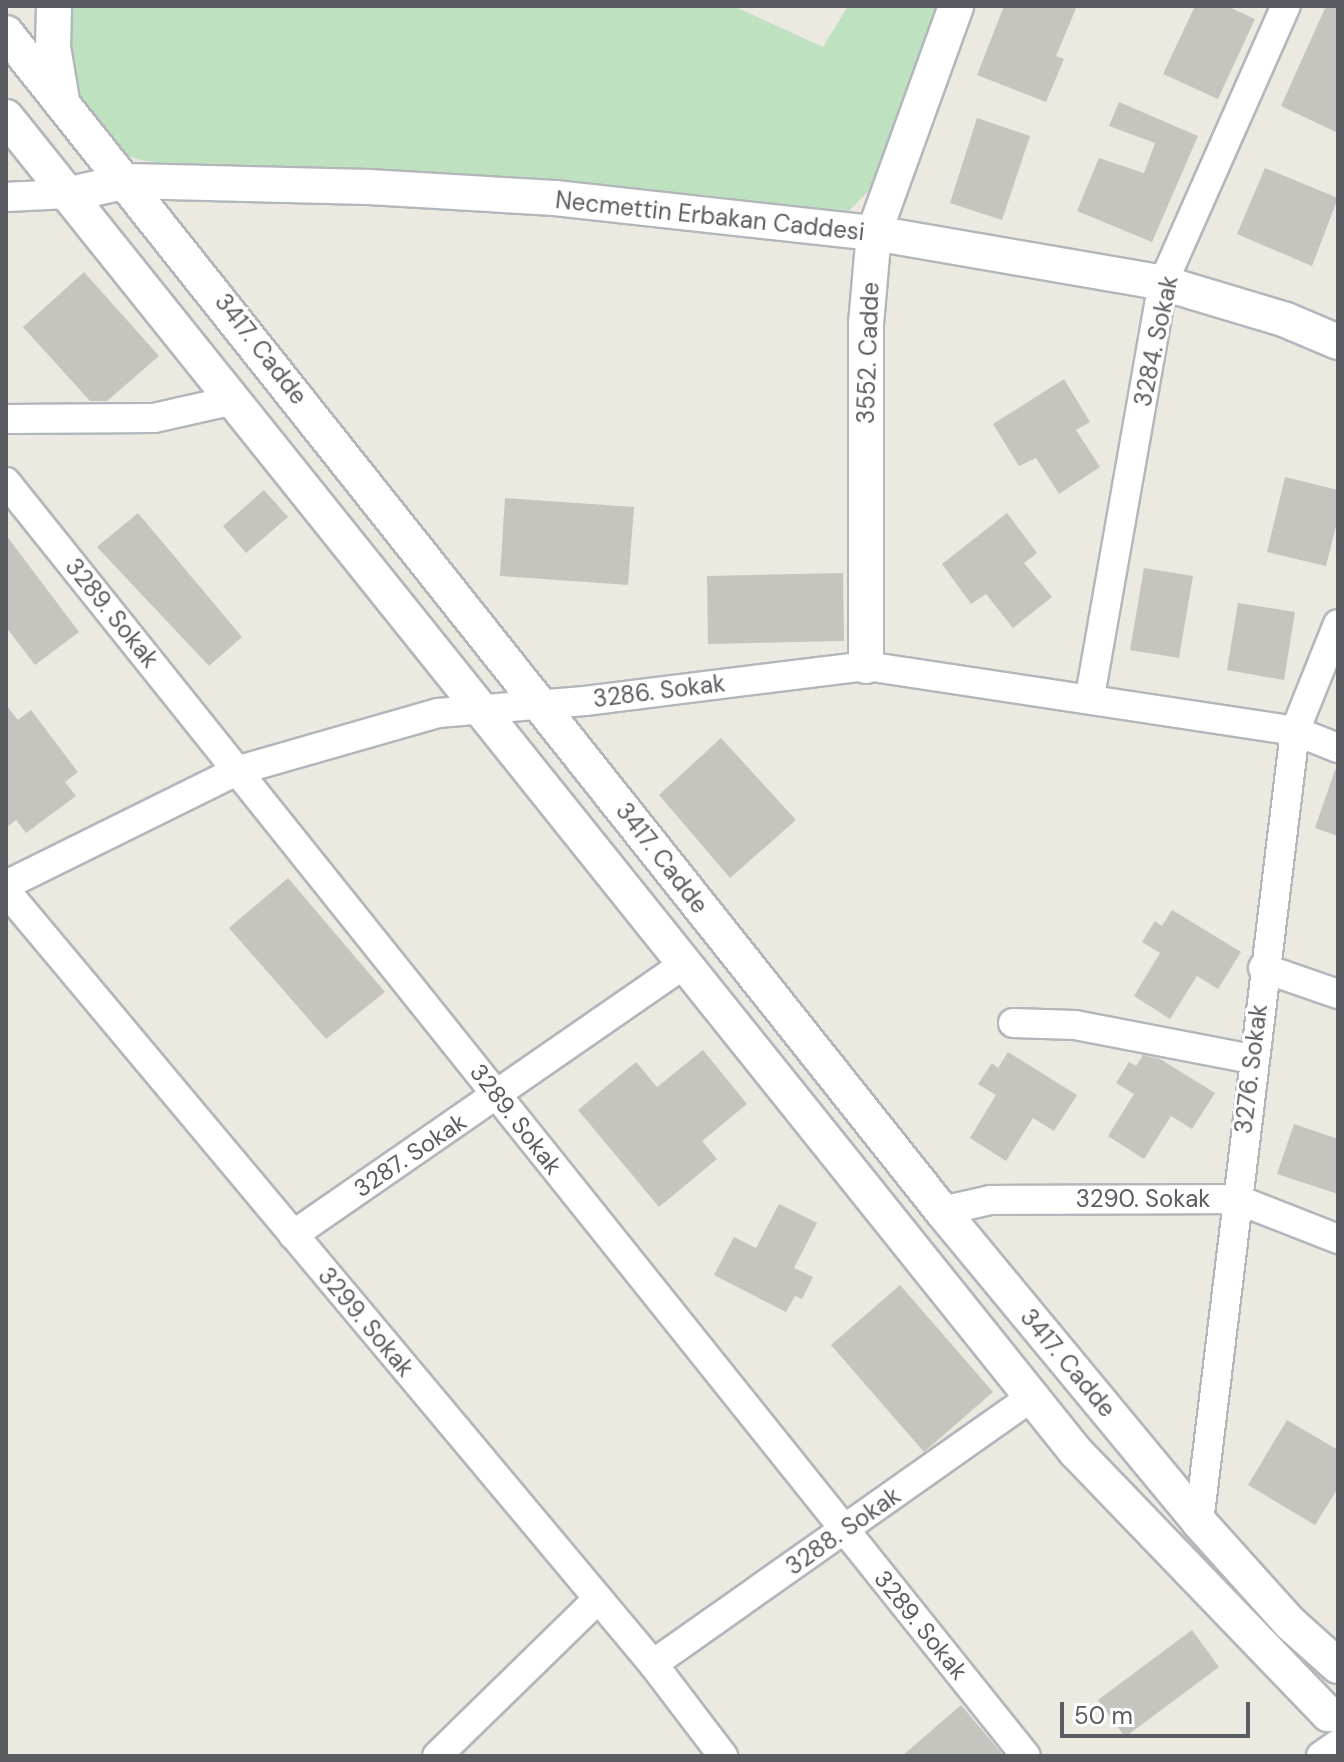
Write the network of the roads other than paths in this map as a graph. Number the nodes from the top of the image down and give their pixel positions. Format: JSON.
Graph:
{"nodes":[{"id":1,"x":54,"y":6,"type":"edge"},
{"id":2,"x":956,"y":6,"type":"edge"},
{"id":3,"x":1286,"y":6,"type":"edge"},
{"id":4,"x":6,"y":33,"type":"edge"},
{"id":5,"x":62,"y":100,"type":"junction"},
{"id":6,"x":6,"y":117,"type":"edge"},
{"id":7,"x":128,"y":181,"type":"junction"},
{"id":8,"x":70,"y":194,"type":"junction"},
{"id":9,"x":6,"y":197,"type":"edge"},
{"id":10,"x":874,"y":233,"type":"junction"},
{"id":11,"x":1163,"y":283,"type":"junction"},
{"id":12,"x":1338,"y":342,"type":"edge"},
{"id":13,"x":234,"y":400,"type":"junction"},
{"id":14,"x":6,"y":419,"type":"edge"},
{"id":15,"x":6,"y":482,"type":"edge"},
{"id":16,"x":1338,"y":624,"type":"edge"},
{"id":17,"x":866,"y":666,"type":"junction"},
{"id":18,"x":1090,"y":696,"type":"junction"},
{"id":19,"x":538,"y":702,"type":"junction"},
{"id":20,"x":479,"y":707,"type":"junction"},
{"id":21,"x":1295,"y":731,"type":"junction"},
{"id":22,"x":1338,"y":748,"type":"edge"},
{"id":23,"x":239,"y":770,"type":"junction"},
{"id":24,"x":6,"y":885,"type":"edge"},
{"id":25,"x":6,"y":891,"type":"edge"},
{"id":26,"x":684,"y":964,"type":"junction"},
{"id":27,"x":1263,"y":968,"type":"junction"},
{"id":28,"x":1338,"y":994,"type":"edge"},
{"id":29,"x":1013,"y":1023,"type":"dead end"},
{"id":30,"x":1252,"y":1059,"type":"junction"},
{"id":31,"x":498,"y":1095,"type":"junction"},
{"id":32,"x":1236,"y":1199,"type":"junction"},
{"id":33,"x":942,"y":1211,"type":"junction"},
{"id":34,"x":900,"y":1232,"type":"junction"},
{"id":35,"x":293,"y":1235,"type":"junction"},
{"id":36,"x":1338,"y":1239,"type":"edge"},
{"id":37,"x":1032,"y":1397,"type":"junction"},
{"id":38,"x":1199,"y":1522,"type":"junction"},
{"id":39,"x":844,"y":1530,"type":"junction"},
{"id":40,"x":598,"y":1599,"type":"junction"},
{"id":41,"x":653,"y":1664,"type":"junction"},
{"id":42,"x":1338,"y":1666,"type":"edge"},
{"id":43,"x":1338,"y":1714,"type":"edge"},
{"id":44,"x":1338,"y":1744,"type":"edge"},
{"id":45,"x":437,"y":1756,"type":"edge"},
{"id":46,"x":723,"y":1756,"type":"edge"},
{"id":47,"x":1026,"y":1756,"type":"edge"},
{"id":48,"x":1321,"y":1756,"type":"edge"}],
"edges":[{"from":1,"to":5,"type":"street"},
{"from":2,"to":10,"type":"street","name":"3552. Cadde"},
{"from":3,"to":11,"type":"street","name":"3284. Sokak"},
{"from":4,"to":5,"type":"street","name":"3417. Cadde"},
{"from":5,"to":7,"type":"street","name":"3417. Cadde"},
{"from":6,"to":8,"type":"street","name":"3417. Cadde"},
{"from":7,"to":8,"type":"street","name":"Necmettin Erbakan Caddesi"},
{"from":7,"to":10,"type":"street","name":"Necmettin Erbakan Caddesi"},
{"from":7,"to":19,"type":"street","name":"3417. Cadde"},
{"from":8,"to":9,"type":"street"},
{"from":8,"to":13,"type":"street","name":"3417. Cadde"},
{"from":10,"to":11,"type":"street","name":"Necmettin Erbakan Caddesi"},
{"from":10,"to":17,"type":"street","name":"3552. Cadde"},
{"from":11,"to":12,"type":"street","name":"Necmettin Erbakan Caddesi"},
{"from":11,"to":18,"type":"street","name":"3284. Sokak"},
{"from":13,"to":14,"type":"street"},
{"from":13,"to":20,"type":"street","name":"3417. Cadde"},
{"from":15,"to":23,"type":"street","name":"3289. Sokak"},
{"from":16,"to":21,"type":"street","name":"3276. Sokak"},
{"from":17,"to":18,"type":"street","name":"3286. Sokak"},
{"from":17,"to":19,"type":"street","name":"3286. Sokak"},
{"from":18,"to":21,"type":"street","name":"3286. Sokak"},
{"from":19,"to":20,"type":"street","name":"3286. Sokak"},
{"from":19,"to":33,"type":"street","name":"3417. Cadde"},
{"from":20,"to":23,"type":"street","name":"3286. Sokak"},
{"from":20,"to":26,"type":"street","name":"3417. Cadde"},
{"from":21,"to":22,"type":"street","name":"3286. Sokak"},
{"from":21,"to":27,"type":"street","name":"3276. Sokak"},
{"from":23,"to":24,"type":"street","name":"3286. Sokak"},
{"from":23,"to":31,"type":"street","name":"3289. Sokak"},
{"from":25,"to":35,"type":"street","name":"3299. Sokak"},
{"from":26,"to":31,"type":"street","name":"3287. Sokak"},
{"from":26,"to":34,"type":"street","name":"3417. Cadde"},
{"from":27,"to":28,"type":"street"},
{"from":27,"to":30,"type":"street","name":"3276. Sokak"},
{"from":29,"to":30,"type":"street"},
{"from":30,"to":32,"type":"street","name":"3276. Sokak"},
{"from":31,"to":35,"type":"street","name":"3287. Sokak"},
{"from":31,"to":39,"type":"street","name":"3289. Sokak"},
{"from":32,"to":33,"type":"street","name":"3290. Sokak"},
{"from":32,"to":36,"type":"street","name":"3290. Sokak"},
{"from":32,"to":38,"type":"street","name":"3276. Sokak"},
{"from":33,"to":34,"type":"street"},
{"from":33,"to":38,"type":"street","name":"3417. Cadde"},
{"from":34,"to":37,"type":"street","name":"3417. Cadde"},
{"from":35,"to":40,"type":"street","name":"3299. Sokak"},
{"from":37,"to":39,"type":"street","name":"3288. Sokak"},
{"from":37,"to":43,"type":"street","name":"3417. Cadde"},
{"from":38,"to":42,"type":"street","name":"3417. Cadde"},
{"from":39,"to":41,"type":"street","name":"3288. Sokak"},
{"from":39,"to":47,"type":"street","name":"3289. Sokak"},
{"from":40,"to":41,"type":"street","name":"3299. Sokak"},
{"from":40,"to":45,"type":"street"},
{"from":41,"to":46,"type":"street","name":"3299. Sokak"},
{"from":44,"to":48,"type":"street"}]}
